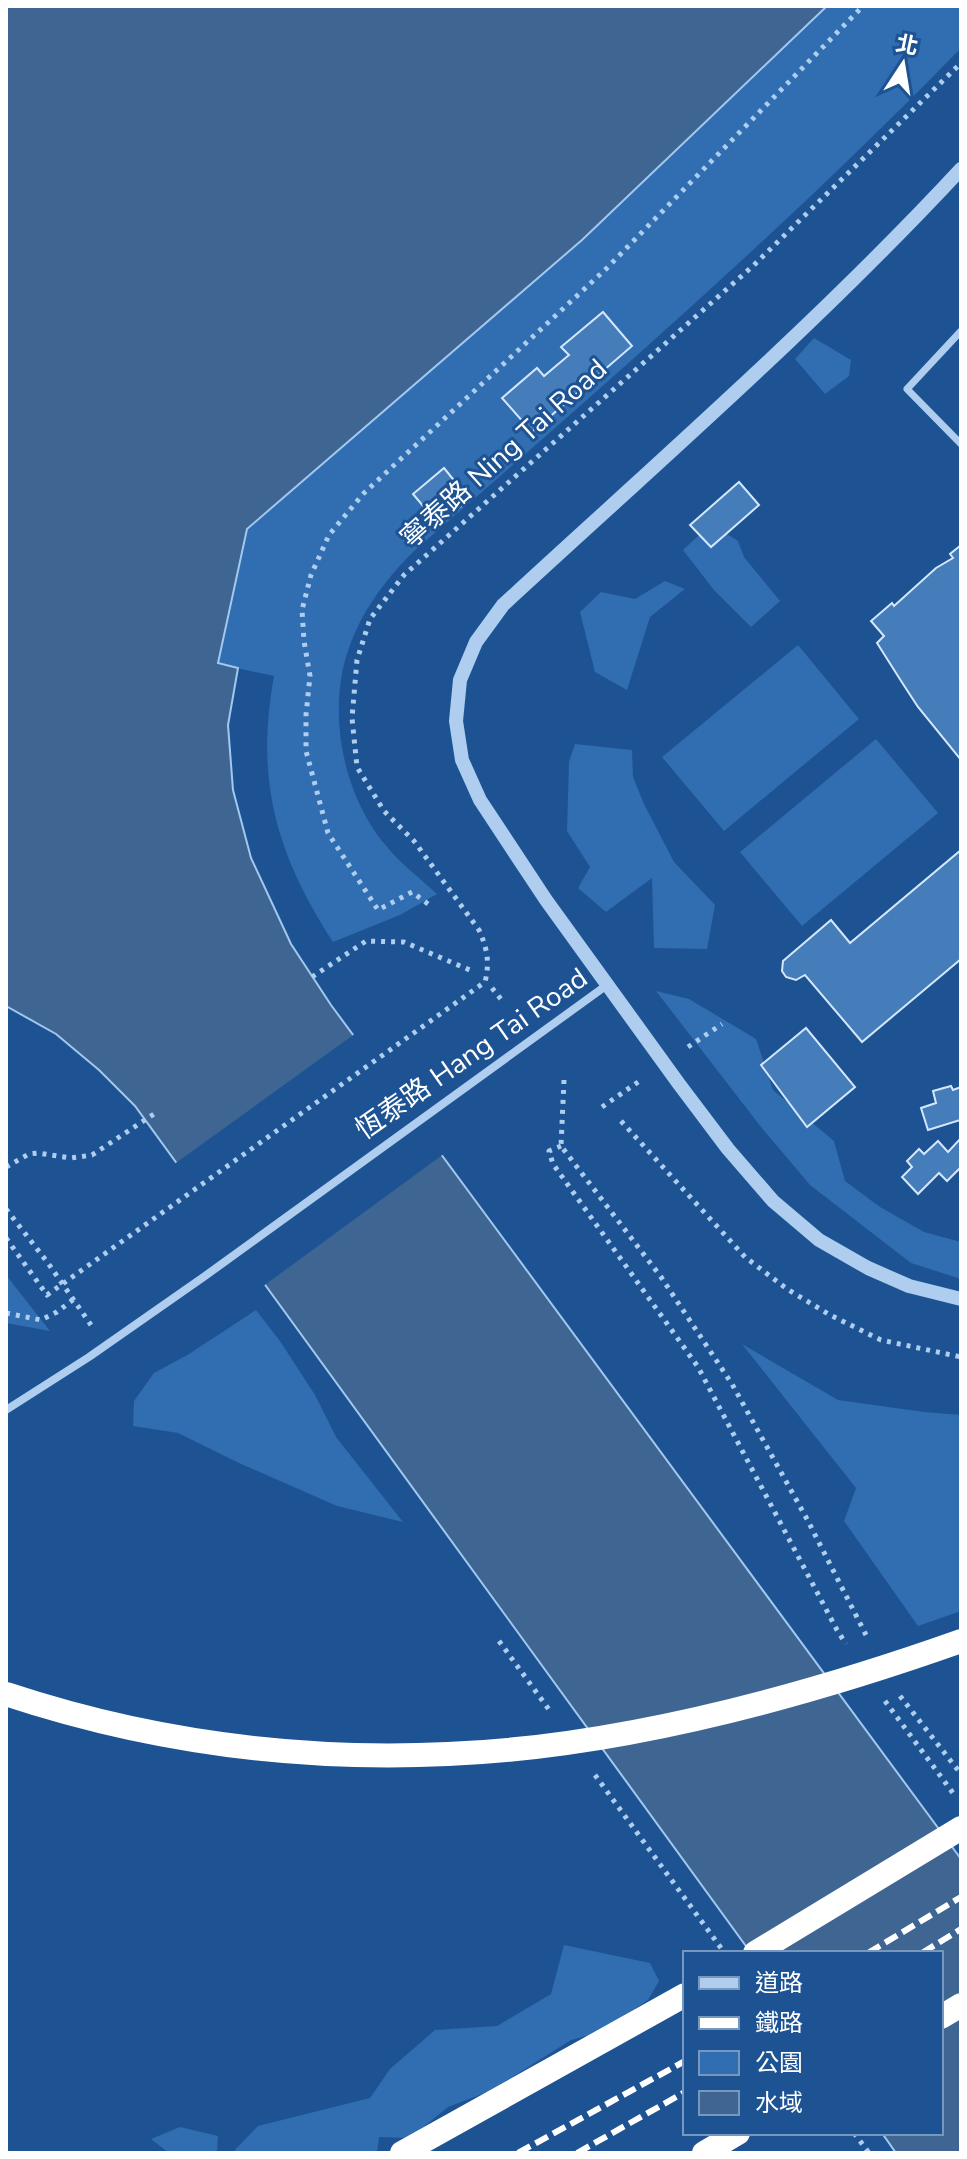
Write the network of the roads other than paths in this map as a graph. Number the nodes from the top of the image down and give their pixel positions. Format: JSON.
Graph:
{"nodes":[{"id":1,"x":961,"y":169,"type":"edge"},
{"id":2,"x":961,"y":331,"type":"edge"},
{"id":3,"x":961,"y":444,"type":"edge"},
{"id":4,"x":607,"y":985,"type":"junction"},
{"id":5,"x":961,"y":1299,"type":"edge"},
{"id":6,"x":6,"y":1410,"type":"edge"},
{"id":7,"x":961,"y":1641,"type":"edge"},
{"id":8,"x":6,"y":1694,"type":"edge"},
{"id":9,"x":961,"y":1828,"type":"edge"},
{"id":10,"x":758,"y":1951,"type":"edge"},
{"id":11,"x":683,"y":1996,"type":"edge"},
{"id":12,"x":961,"y":2005,"type":"edge"},
{"id":13,"x":943,"y":2016,"type":"edge"},
{"id":14,"x":735,"y":2135,"type":"edge"},
{"id":15,"x":402,"y":2153,"type":"edge"},
{"id":16,"x":704,"y":2153,"type":"edge"}],
"edges":[{"from":1,"to":4,"type":"street"},
{"from":2,"to":3,"type":"street"},
{"from":4,"to":5,"type":"street","name":"恆泰路 Hang Tai Road"},
{"from":4,"to":6,"type":"street","name":"恆泰路 Hang Tai Road"},
{"from":7,"to":8,"type":"highway","bridge":true},
{"from":9,"to":10,"type":"highway"},
{"from":11,"to":15,"type":"highway"},
{"from":12,"to":13,"type":"highway"},
{"from":14,"to":16,"type":"highway"}]}
